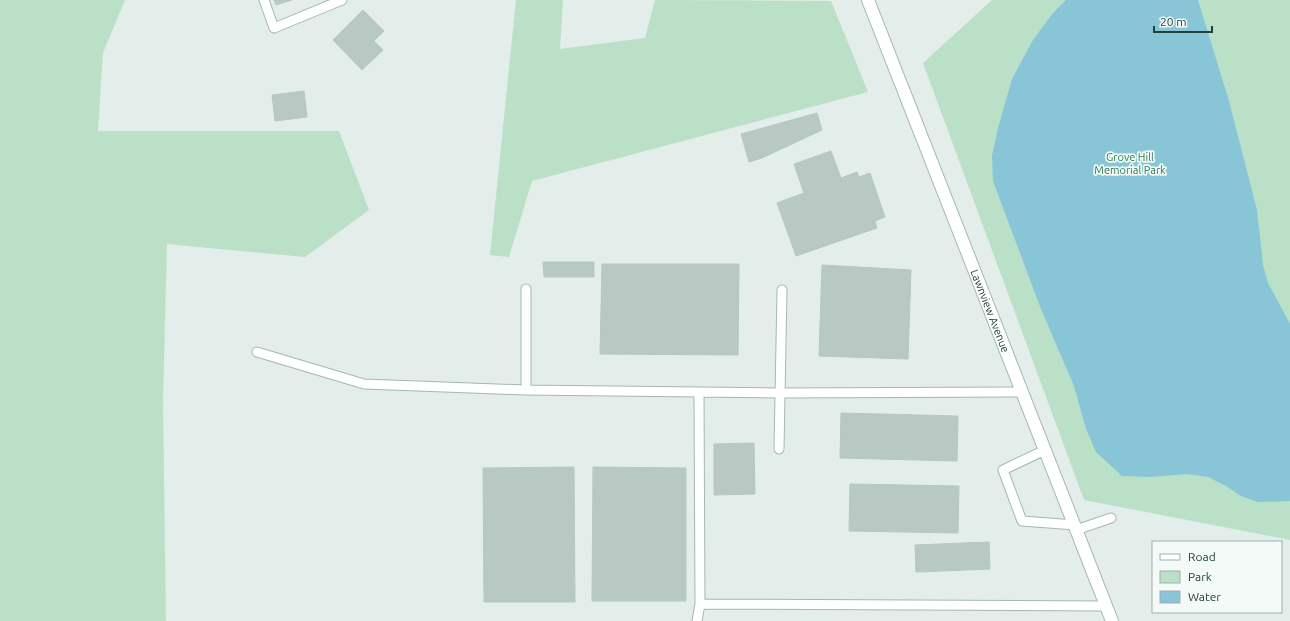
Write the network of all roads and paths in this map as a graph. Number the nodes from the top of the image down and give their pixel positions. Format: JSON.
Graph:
{"nodes":[{"id":1,"x":264,"y":0,"type":"edge"},
{"id":2,"x":342,"y":0,"type":"edge"},
{"id":3,"x":868,"y":0,"type":"edge"},
{"id":4,"x":526,"y":289,"type":"dead end"},
{"id":5,"x":782,"y":290,"type":"dead end"},
{"id":6,"x":257,"y":352,"type":"dead end"},
{"id":7,"x":526,"y":390,"type":"junction"},
{"id":8,"x":699,"y":392,"type":"junction"},
{"id":9,"x":1021,"y":392,"type":"junction"},
{"id":10,"x":779,"y":393,"type":"junction"},
{"id":11,"x":779,"y":449,"type":"dead end"},
{"id":12,"x":1045,"y":450,"type":"junction"},
{"id":13,"x":1112,"y":518,"type":"dead end"},
{"id":14,"x":1075,"y":528,"type":"junction"},
{"id":15,"x":700,"y":604,"type":"junction"},
{"id":16,"x":1106,"y":606,"type":"junction"},
{"id":17,"x":697,"y":621,"type":"edge"},
{"id":18,"x":1112,"y":621,"type":"edge"}],
"edges":[{"from":1,"to":2,"type":"lane"},
{"from":3,"to":9,"type":"street","name":"Lawnview Avenue"},
{"from":4,"to":7,"type":"lane"},
{"from":5,"to":10,"type":"lane"},
{"from":6,"to":7,"type":"lane"},
{"from":7,"to":8,"type":"lane"},
{"from":8,"to":10,"type":"lane"},
{"from":8,"to":15,"type":"lane"},
{"from":9,"to":10,"type":"lane"},
{"from":9,"to":12,"type":"street","name":"Lawnview Avenue"},
{"from":10,"to":11,"type":"lane"},
{"from":12,"to":14,"type":"street","name":"Lawnview Avenue"},
{"from":12,"to":14,"type":"lane"},
{"from":13,"to":14,"type":"lane"},
{"from":14,"to":16,"type":"street","name":"Lawnview Avenue"},
{"from":15,"to":16,"type":"lane"},
{"from":15,"to":17,"type":"lane"},
{"from":16,"to":18,"type":"street","name":"Lawnview Avenue"}]}
